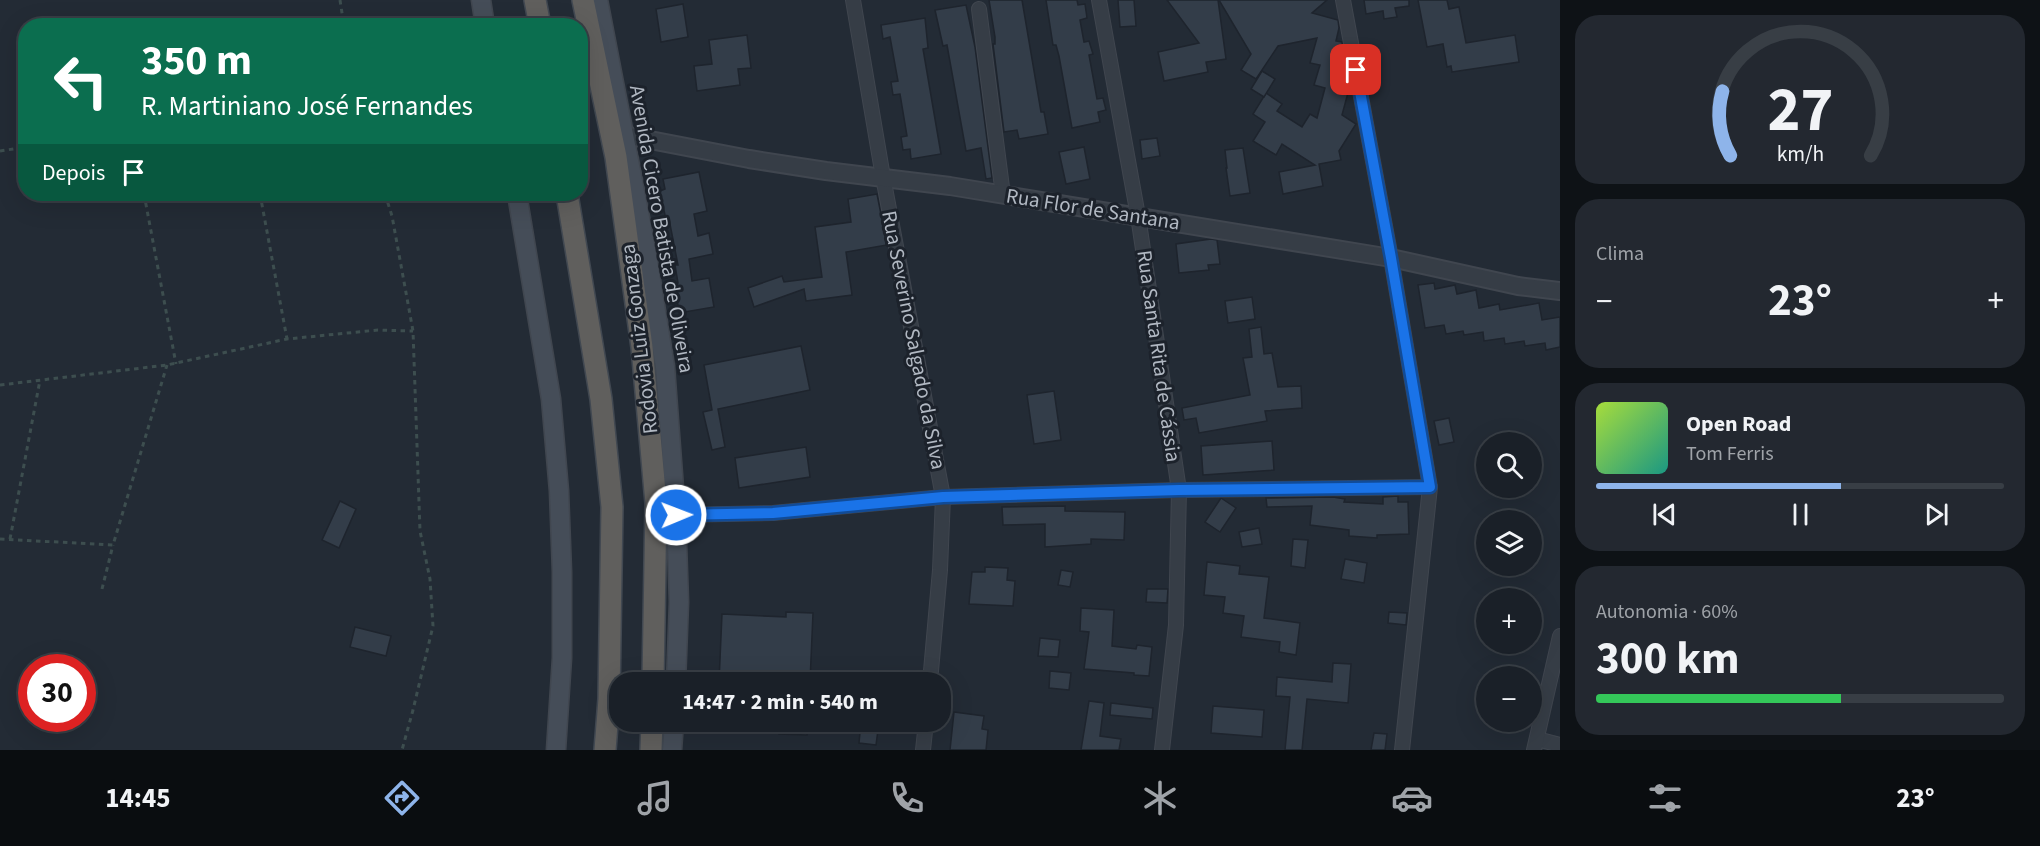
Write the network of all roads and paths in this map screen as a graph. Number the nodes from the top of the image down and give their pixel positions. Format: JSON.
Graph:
{"nodes":[{"id":1,"x":340,"y":0,"type":"edge"},
{"id":2,"x":481,"y":0,"type":"edge"},
{"id":3,"x":536,"y":0,"type":"edge"},
{"id":4,"x":583,"y":0,"type":"edge"},
{"id":5,"x":598,"y":0,"type":"edge"},
{"id":6,"x":853,"y":0,"type":"edge"},
{"id":7,"x":1098,"y":0,"type":"edge"},
{"id":8,"x":1343,"y":0,"type":"edge"},
{"id":9,"x":979,"y":9,"type":"dead end"},
{"id":10,"x":343,"y":18,"type":"edge"},
{"id":11,"x":484,"y":18,"type":"edge"},
{"id":12,"x":539,"y":18,"type":"edge"},
{"id":13,"x":587,"y":18,"type":"edge"},
{"id":14,"x":588,"y":25,"type":"edge"},
{"id":15,"x":624,"y":135,"type":"junction"},
{"id":16,"x":18,"y":148,"type":"edge"},
{"id":17,"x":0,"y":151,"type":"edge"},
{"id":18,"x":883,"y":177,"type":"junction"},
{"id":19,"x":1003,"y":195,"type":"junction"},
{"id":20,"x":145,"y":201,"type":"edge"},
{"id":21,"x":261,"y":201,"type":"edge"},
{"id":22,"x":387,"y":201,"type":"edge"},
{"id":23,"x":518,"y":201,"type":"edge"},
{"id":24,"x":568,"y":201,"type":"edge"},
{"id":25,"x":1138,"y":216,"type":"junction"},
{"id":26,"x":1391,"y":258,"type":"junction"},
{"id":27,"x":1560,"y":291,"type":"edge"},
{"id":28,"x":412,"y":331,"type":"junction"},
{"id":29,"x":287,"y":339,"type":"junction"},
{"id":30,"x":176,"y":364,"type":"junction"},
{"id":31,"x":168,"y":365,"type":"junction"},
{"id":32,"x":40,"y":380,"type":"junction"},
{"id":33,"x":0,"y":385,"type":"edge"},
{"id":34,"x":1430,"y":487,"type":"junction"},
{"id":35,"x":1179,"y":490,"type":"junction"},
{"id":36,"x":943,"y":497,"type":"junction"},
{"id":37,"x":676,"y":515,"type":"junction"},
{"id":38,"x":0,"y":539,"type":"edge"},
{"id":39,"x":10,"y":540,"type":"junction"},
{"id":40,"x":113,"y":545,"type":"junction"},
{"id":41,"x":102,"y":588,"type":"dead end"},
{"id":42,"x":1560,"y":636,"type":"edge"},
{"id":43,"x":654,"y":672,"type":"edge"},
{"id":44,"x":676,"y":672,"type":"edge"},
{"id":45,"x":931,"y":672,"type":"edge"},
{"id":46,"x":652,"y":732,"type":"edge"},
{"id":47,"x":673,"y":732,"type":"edge"},
{"id":48,"x":925,"y":732,"type":"edge"},
{"id":49,"x":1535,"y":744,"type":"edge"},
{"id":50,"x":1560,"y":745,"type":"edge"},
{"id":51,"x":402,"y":750,"type":"edge"},
{"id":52,"x":556,"y":750,"type":"edge"},
{"id":53,"x":605,"y":750,"type":"edge"},
{"id":54,"x":651,"y":750,"type":"edge"},
{"id":55,"x":672,"y":750,"type":"edge"},
{"id":56,"x":923,"y":750,"type":"edge"},
{"id":57,"x":1162,"y":750,"type":"edge"},
{"id":58,"x":1402,"y":750,"type":"edge"}],
"edges":[{"from":1,"to":10,"type":"path"},
{"from":2,"to":11,"type":"main road"},
{"from":3,"to":12,"type":"highway"},
{"from":4,"to":13,"type":"highway","name":"Rodovia Luiz Gonzaga"},
{"from":5,"to":15,"type":"main road","name":"Avenida Cicero Batista de Oliveira"},
{"from":6,"to":18,"type":"street","name":"Rua Severino Salgado da Silva"},
{"from":7,"to":25,"type":"street","name":"Rua Santa Rita de Cássia"},
{"from":8,"to":26,"type":"street"},
{"from":9,"to":19,"type":"street"},
{"from":14,"to":43,"type":"highway","name":"Rodovia Luiz Gonzaga"},
{"from":15,"to":18,"type":"street","name":"Rua Flor de Santana"},
{"from":15,"to":37,"type":"main road","name":"Avenida Cicero Batista de Oliveira"},
{"from":16,"to":17,"type":"path"},
{"from":18,"to":19,"type":"street","name":"Rua Flor de Santana"},
{"from":18,"to":36,"type":"street","name":"Rua Severino Salgado da Silva"},
{"from":19,"to":25,"type":"street","name":"Rua Flor de Santana"},
{"from":20,"to":30,"type":"path"},
{"from":21,"to":29,"type":"path"},
{"from":22,"to":28,"type":"path"},
{"from":23,"to":52,"type":"main road"},
{"from":24,"to":53,"type":"highway"},
{"from":25,"to":26,"type":"street","name":"Rua Flor de Santana"},
{"from":25,"to":35,"type":"street","name":"Rua Santa Rita de Cássia"},
{"from":26,"to":27,"type":"street","name":"Rua Flor de Santana"},
{"from":26,"to":34,"type":"street"},
{"from":28,"to":29,"type":"path"},
{"from":28,"to":51,"type":"path"},
{"from":29,"to":30,"type":"path"},
{"from":30,"to":31,"type":"path"},
{"from":31,"to":32,"type":"path"},
{"from":31,"to":40,"type":"path"},
{"from":32,"to":33,"type":"path"},
{"from":32,"to":39,"type":"path"},
{"from":34,"to":35,"type":"street"},
{"from":34,"to":58,"type":"street"},
{"from":35,"to":36,"type":"street"},
{"from":35,"to":57,"type":"street","name":"Rua Santa Rita de Cássia"},
{"from":36,"to":37,"type":"street"},
{"from":36,"to":45,"type":"street","name":"Rua Severino Salgado da Silva"},
{"from":37,"to":44,"type":"main road","name":"Avenida Cicero Batista de Oliveira"},
{"from":38,"to":39,"type":"path"},
{"from":39,"to":40,"type":"path"},
{"from":40,"to":41,"type":"path"},
{"from":42,"to":49,"type":"street"},
{"from":46,"to":54,"type":"highway"},
{"from":47,"to":55,"type":"main road"},
{"from":48,"to":56,"type":"street"},
{"from":49,"to":50,"type":"street"}]}
